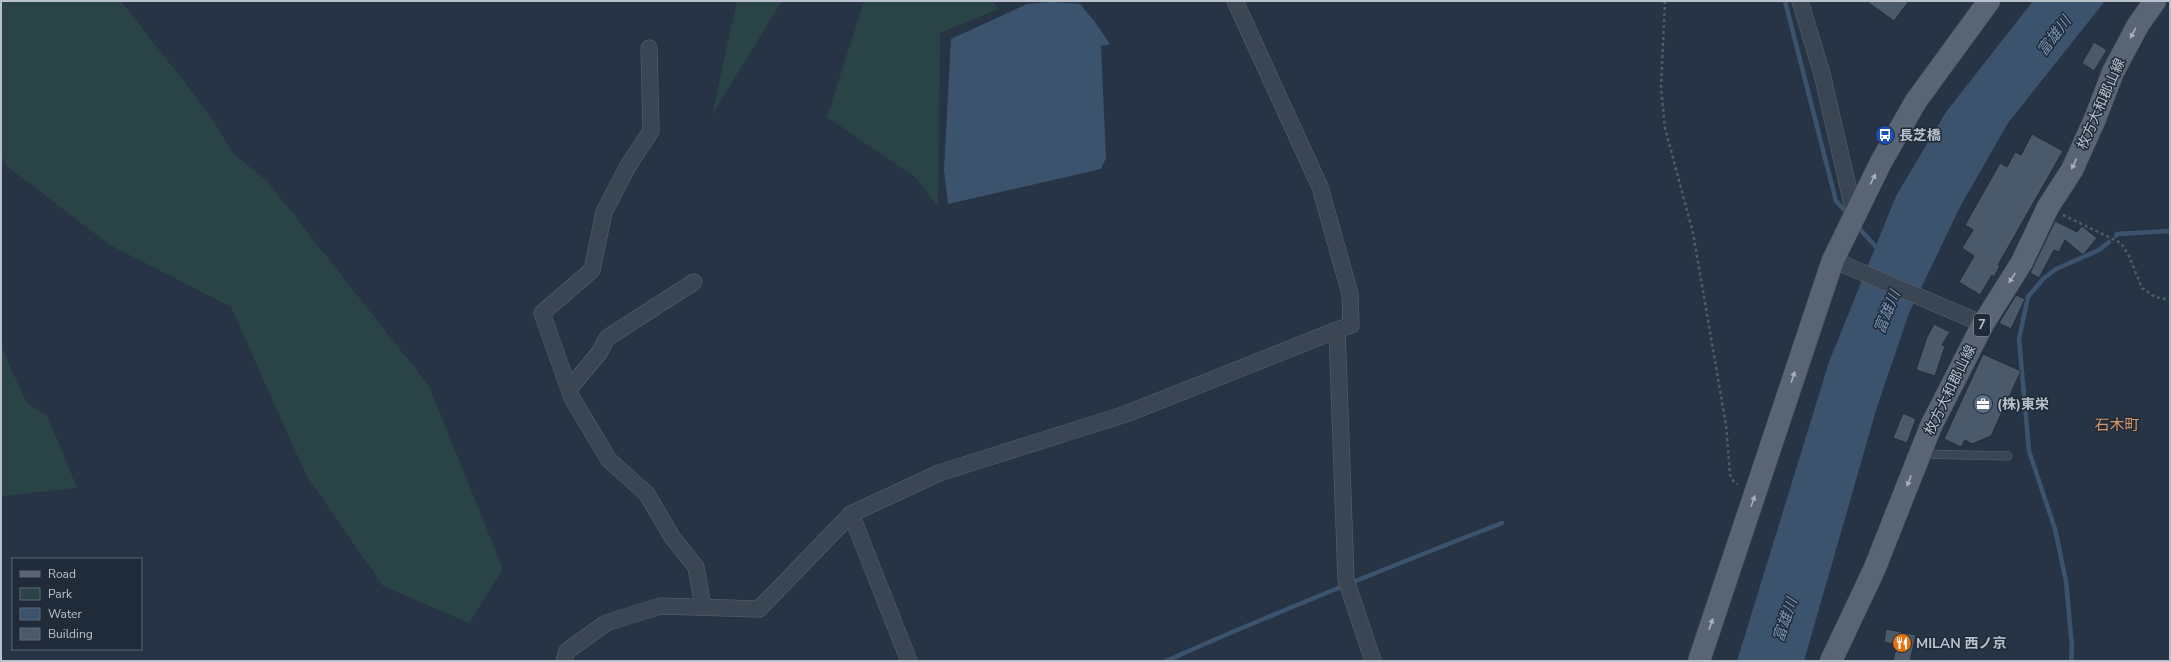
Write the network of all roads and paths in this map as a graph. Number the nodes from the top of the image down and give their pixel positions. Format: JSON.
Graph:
{"nodes":[{"id":1,"x":1235,"y":1,"type":"edge"},
{"id":2,"x":1665,"y":1,"type":"edge"},
{"id":3,"x":1800,"y":1,"type":"edge"},
{"id":4,"x":1989,"y":1,"type":"edge"},
{"id":5,"x":2155,"y":1,"type":"edge"},
{"id":6,"x":649,"y":48,"type":"dead end"},
{"id":7,"x":2048,"y":208,"type":"junction"},
{"id":8,"x":1855,"y":217,"type":"junction"},
{"id":9,"x":1840,"y":263,"type":"junction"},
{"id":10,"x":694,"y":282,"type":"dead end"},
{"id":11,"x":2170,"y":300,"type":"edge"},
{"id":12,"x":1983,"y":324,"type":"junction"},
{"id":13,"x":1337,"y":330,"type":"junction"},
{"id":14,"x":569,"y":389,"type":"junction"},
{"id":15,"x":1920,"y":454,"type":"junction"},
{"id":16,"x":2008,"y":456,"type":"dead end"},
{"id":17,"x":1756,"y":492,"type":"junction"},
{"id":18,"x":851,"y":514,"type":"junction"},
{"id":19,"x":703,"y":607,"type":"junction"},
{"id":20,"x":564,"y":661,"type":"edge"},
{"id":21,"x":909,"y":661,"type":"edge"},
{"id":22,"x":1372,"y":661,"type":"edge"},
{"id":23,"x":1699,"y":661,"type":"edge"},
{"id":24,"x":1831,"y":661,"type":"edge"}],
"edges":[{"from":1,"to":13,"type":"street"},
{"from":2,"to":17,"type":"path"},
{"from":3,"to":8,"type":"street"},
{"from":8,"to":4,"type":"main road","one_way":true},
{"from":5,"to":7,"type":"main road","name":"枚方大和郡山線","number":"7","one_way":true},
{"from":6,"to":14,"type":"street"},
{"from":7,"to":11,"type":"path"},
{"from":7,"to":12,"type":"main road","name":"枚方大和郡山線","number":"7","one_way":true},
{"from":8,"to":9,"type":"main road"},
{"from":9,"to":12,"type":"street"},
{"from":17,"to":9,"type":"main road","one_way":true},
{"from":10,"to":14,"type":"street"},
{"from":12,"to":15,"type":"main road","name":"枚方大和郡山線","number":"7"},
{"from":13,"to":18,"type":"street"},
{"from":13,"to":22,"type":"street"},
{"from":14,"to":19,"type":"street"},
{"from":15,"to":16,"type":"lane"},
{"from":15,"to":24,"type":"main road","name":"枚方大和郡山線","number":"7","one_way":true},
{"from":23,"to":17,"type":"main road","one_way":true},
{"from":18,"to":19,"type":"street"},
{"from":18,"to":21,"type":"street"},
{"from":19,"to":20,"type":"street"}]}
